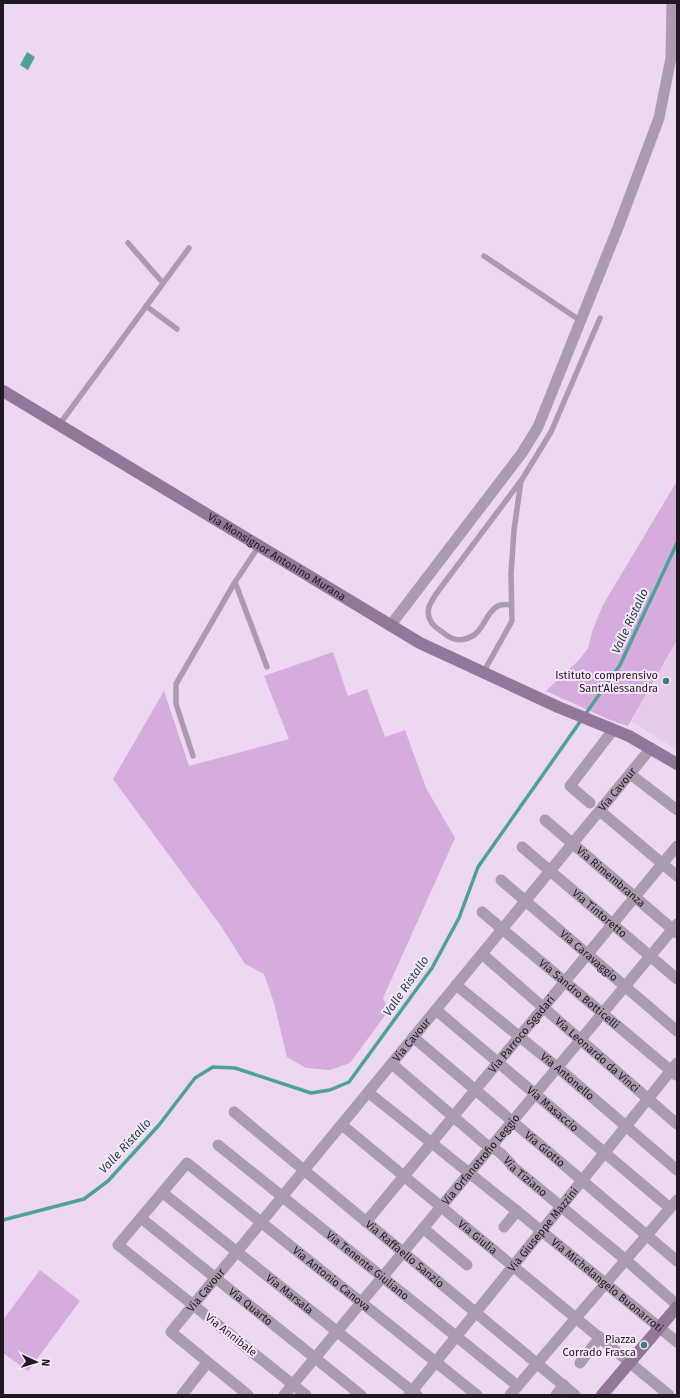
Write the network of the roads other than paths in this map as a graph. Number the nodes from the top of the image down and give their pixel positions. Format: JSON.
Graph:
{"nodes":[{"id":1,"x":672,"y":3,"type":"edge"},
{"id":2,"x":128,"y":243,"type":"dead end"},
{"id":3,"x":189,"y":248,"type":"dead end"},
{"id":4,"x":484,"y":256,"type":"dead end"},
{"id":5,"x":162,"y":283,"type":"junction"},
{"id":6,"x":146,"y":306,"type":"junction"},
{"id":7,"x":600,"y":318,"type":"dead end"},
{"id":8,"x":581,"y":321,"type":"junction"},
{"id":9,"x":177,"y":329,"type":"dead end"},
{"id":10,"x":3,"y":391,"type":"edge"},
{"id":11,"x":59,"y":426,"type":"junction"},
{"id":12,"x":521,"y":481,"type":"junction"},
{"id":13,"x":259,"y":546,"type":"junction"},
{"id":14,"x":235,"y":582,"type":"junction"},
{"id":15,"x":510,"y":605,"type":"junction"},
{"id":16,"x":390,"y":626,"type":"junction"},
{"id":17,"x":267,"y":668,"type":"dead end"},
{"id":18,"x":483,"y":673,"type":"junction"},
{"id":19,"x":610,"y":729,"type":"junction"},
{"id":20,"x":651,"y":748,"type":"junction"},
{"id":21,"x":193,"y":756,"type":"dead end"},
{"id":22,"x":677,"y":764,"type":"edge"},
{"id":23,"x":630,"y":774,"type":"junction"},
{"id":24,"x":590,"y":803,"type":"dead end"},
{"id":25,"x":677,"y":810,"type":"edge"},
{"id":26,"x":600,"y":811,"type":"junction"},
{"id":27,"x":545,"y":820,"type":"dead end"},
{"id":28,"x":573,"y":844,"type":"junction"},
{"id":29,"x":677,"y":846,"type":"edge"},
{"id":30,"x":522,"y":847,"type":"dead end"},
{"id":31,"x":662,"y":864,"type":"junction"},
{"id":32,"x":550,"y":871,"type":"junction"},
{"id":33,"x":677,"y":876,"type":"edge"},
{"id":34,"x":501,"y":880,"type":"dead end"},
{"id":35,"x":636,"y":896,"type":"junction"},
{"id":36,"x":526,"y":900,"type":"junction"},
{"id":37,"x":482,"y":912,"type":"dead end"},
{"id":38,"x":613,"y":924,"type":"junction"},
{"id":39,"x":676,"y":928,"type":"edge"},
{"id":40,"x":503,"y":929,"type":"junction"},
{"id":41,"x":588,"y":953,"type":"junction"},
{"id":42,"x":482,"y":954,"type":"junction"},
{"id":43,"x":650,"y":956,"type":"junction"},
{"id":44,"x":677,"y":979,"type":"edge"},
{"id":45,"x":565,"y":982,"type":"junction"},
{"id":46,"x":456,"y":985,"type":"junction"},
{"id":47,"x":625,"y":987,"type":"junction"},
{"id":48,"x":543,"y":1008,"type":"junction"},
{"id":49,"x":436,"y":1010,"type":"junction"},
{"id":50,"x":603,"y":1013,"type":"junction"},
{"id":51,"x":677,"y":1031,"type":"edge"},
{"id":52,"x":413,"y":1037,"type":"junction"},
{"id":53,"x":519,"y":1037,"type":"junction"},
{"id":54,"x":581,"y":1039,"type":"junction"},
{"id":55,"x":498,"y":1063,"type":"junction"},
{"id":56,"x":392,"y":1064,"type":"junction"},
{"id":57,"x":557,"y":1067,"type":"junction"},
{"id":58,"x":675,"y":1070,"type":"edge"},
{"id":59,"x":475,"y":1090,"type":"junction"},
{"id":60,"x":369,"y":1093,"type":"junction"},
{"id":61,"x":535,"y":1095,"type":"junction"},
{"id":62,"x":648,"y":1099,"type":"junction"},
{"id":63,"x":234,"y":1112,"type":"dead end"},
{"id":64,"x":453,"y":1116,"type":"junction"},
{"id":65,"x":512,"y":1121,"type":"junction"},
{"id":66,"x":677,"y":1124,"type":"edge"},
{"id":67,"x":342,"y":1125,"type":"junction"},
{"id":68,"x":626,"y":1127,"type":"junction"},
{"id":69,"x":432,"y":1143,"type":"junction"},
{"id":70,"x":218,"y":1145,"type":"dead end"},
{"id":71,"x":492,"y":1146,"type":"junction"},
{"id":72,"x":605,"y":1153,"type":"junction"},
{"id":73,"x":677,"y":1170,"type":"edge"},
{"id":74,"x":304,"y":1171,"type":"junction"},
{"id":75,"x":469,"y":1173,"type":"junction"},
{"id":76,"x":404,"y":1176,"type":"junction"},
{"id":77,"x":582,"y":1182,"type":"junction"},
{"id":78,"x":164,"y":1192,"type":"junction"},
{"id":79,"x":282,"y":1197,"type":"junction"},
{"id":80,"x":674,"y":1204,"type":"edge"},
{"id":81,"x":441,"y":1207,"type":"junction"},
{"id":82,"x":561,"y":1208,"type":"junction"},
{"id":83,"x":517,"y":1211,"type":"junction"},
{"id":84,"x":141,"y":1218,"type":"junction"},
{"id":85,"x":262,"y":1222,"type":"junction"},
{"id":86,"x":366,"y":1222,"type":"junction"},
{"id":87,"x":504,"y":1227,"type":"dead end"},
{"id":88,"x":423,"y":1228,"type":"junction"},
{"id":89,"x":541,"y":1232,"type":"junction"},
{"id":90,"x":647,"y":1236,"type":"junction"},
{"id":91,"x":237,"y":1252,"type":"junction"},
{"id":92,"x":403,"y":1252,"type":"junction"},
{"id":93,"x":626,"y":1260,"type":"junction"},
{"id":94,"x":677,"y":1261,"type":"edge"},
{"id":95,"x":468,"y":1265,"type":"dead end"},
{"id":96,"x":513,"y":1266,"type":"junction"},
{"id":97,"x":216,"y":1278,"type":"junction"},
{"id":98,"x":382,"y":1279,"type":"junction"},
{"id":99,"x":606,"y":1284,"type":"junction"},
{"id":100,"x":362,"y":1302,"type":"junction"},
{"id":101,"x":193,"y":1305,"type":"junction"},
{"id":102,"x":677,"y":1306,"type":"edge"},
{"id":103,"x":476,"y":1313,"type":"junction"},
{"id":104,"x":576,"y":1318,"type":"junction"},
{"id":105,"x":659,"y":1327,"type":"junction"},
{"id":106,"x":337,"y":1331,"type":"junction"},
{"id":107,"x":456,"y":1338,"type":"junction"},
{"id":108,"x":600,"y":1338,"type":"junction"},
{"id":109,"x":677,"y":1342,"type":"edge"},
{"id":110,"x":315,"y":1358,"type":"junction"},
{"id":111,"x":437,"y":1361,"type":"junction"},
{"id":112,"x":580,"y":1362,"type":"dead end"},
{"id":113,"x":630,"y":1362,"type":"junction"},
{"id":114,"x":207,"y":1363,"type":"junction"},
{"id":115,"x":538,"y":1364,"type":"junction"},
{"id":116,"x":293,"y":1384,"type":"junction"},
{"id":117,"x":564,"y":1385,"type":"junction"},
{"id":118,"x":514,"y":1391,"type":"edge"},
{"id":119,"x":677,"y":1391,"type":"edge"},
{"id":120,"x":412,"y":1394,"type":"edge"},
{"id":121,"x":182,"y":1395,"type":"edge"},
{"id":122,"x":248,"y":1395,"type":"edge"},
{"id":123,"x":284,"y":1395,"type":"edge"},
{"id":124,"x":306,"y":1395,"type":"edge"},
{"id":125,"x":361,"y":1395,"type":"edge"},
{"id":126,"x":477,"y":1395,"type":"edge"},
{"id":127,"x":556,"y":1395,"type":"edge"},
{"id":128,"x":575,"y":1395,"type":"edge"},
{"id":129,"x":602,"y":1395,"type":"edge"},
{"id":130,"x":669,"y":1395,"type":"edge"},
{"id":131,"x":674,"y":1395,"type":"edge"}],
"edges":[{"from":1,"to":8,"type":"street"},
{"from":2,"to":5,"type":"lane"},
{"from":3,"to":5,"type":"lane"},
{"from":4,"to":8,"type":"lane"},
{"from":5,"to":6,"type":"lane"},
{"from":6,"to":9,"type":"lane"},
{"from":6,"to":11,"type":"lane"},
{"from":7,"to":12,"type":"lane"},
{"from":8,"to":16,"type":"street"},
{"from":10,"to":11,"type":"street","name":"Via Monsignor Antonino Murana"},
{"from":11,"to":13,"type":"street","name":"Via Monsignor Antonino Murana"},
{"from":12,"to":15,"type":"lane"},
{"from":12,"to":15,"type":"lane"},
{"from":13,"to":14,"type":"lane"},
{"from":13,"to":16,"type":"street","name":"Via Monsignor Antonino Murana"},
{"from":14,"to":17,"type":"lane"},
{"from":14,"to":21,"type":"lane"},
{"from":15,"to":18,"type":"lane"},
{"from":16,"to":18,"type":"street","name":"Via Monsignor Antonino Murana"},
{"from":18,"to":19,"type":"street","name":"Via Monsignor Antonino Murana"},
{"from":19,"to":20,"type":"street"},
{"from":19,"to":24,"type":"street"},
{"from":20,"to":22,"type":"street"},
{"from":20,"to":23,"type":"street","name":"Via Cavour"},
{"from":23,"to":25,"type":"street"},
{"from":23,"to":26,"type":"street","name":"Via Cavour"},
{"from":26,"to":28,"type":"street","name":"Via Cavour"},
{"from":26,"to":31,"type":"street"},
{"from":27,"to":28,"type":"street","name":"Via Rimembranza"},
{"from":28,"to":32,"type":"street","name":"Via Cavour"},
{"from":28,"to":35,"type":"street","name":"Via Rimembranza"},
{"from":29,"to":31,"type":"street","name":"Via Parroco Sgadari"},
{"from":30,"to":32,"type":"street","name":"Via Tintoretto"},
{"from":31,"to":33,"type":"street"},
{"from":31,"to":35,"type":"street","name":"Via Parroco Sgadari"},
{"from":32,"to":36,"type":"street","name":"Via Cavour"},
{"from":32,"to":38,"type":"street","name":"Via Tintoretto"},
{"from":34,"to":36,"type":"street","name":"Via Caravaggio"},
{"from":35,"to":38,"type":"street","name":"Via Parroco Sgadari"},
{"from":35,"to":39,"type":"street","name":"Via Rimembranza"},
{"from":36,"to":40,"type":"street","name":"Via Cavour"},
{"from":36,"to":41,"type":"street","name":"Via Caravaggio"},
{"from":37,"to":40,"type":"street","name":"Via Sandro Botticelli"},
{"from":38,"to":41,"type":"street","name":"Via Parroco Sgadari"},
{"from":38,"to":43,"type":"street","name":"Via Tintoretto"},
{"from":39,"to":43,"type":"street","name":"Via Orfanotrofio Leggio"},
{"from":40,"to":42,"type":"street","name":"Via Cavour"},
{"from":40,"to":45,"type":"street","name":"Via Sandro Botticelli"},
{"from":41,"to":45,"type":"street","name":"Via Parroco Sgadari"},
{"from":41,"to":47,"type":"street","name":"Via Caravaggio"},
{"from":42,"to":46,"type":"street","name":"Via Cavour"},
{"from":42,"to":48,"type":"street","name":"Via Leonardo da Vinci"},
{"from":43,"to":44,"type":"street","name":"Via Tintoretto"},
{"from":43,"to":47,"type":"street","name":"Via Orfanotrofio Leggio"},
{"from":45,"to":48,"type":"street","name":"Via Parroco Sgadari"},
{"from":45,"to":50,"type":"street","name":"Via Sandro Botticelli"},
{"from":46,"to":49,"type":"street","name":"Via Cavour"},
{"from":46,"to":53,"type":"street","name":"Via Antonello"},
{"from":47,"to":50,"type":"street","name":"Via Orfanotrofio Leggio"},
{"from":47,"to":51,"type":"street","name":"Via Caravaggio"},
{"from":48,"to":53,"type":"street","name":"Via Parroco Sgadari"},
{"from":48,"to":54,"type":"street","name":"Via Leonardo da Vinci"},
{"from":49,"to":52,"type":"street","name":"Via Cavour"},
{"from":49,"to":55,"type":"street","name":"Via Masaccio"},
{"from":50,"to":54,"type":"street","name":"Via Orfanotrofio Leggio"},
{"from":50,"to":58,"type":"street","name":"Via Sandro Botticelli"},
{"from":52,"to":56,"type":"street","name":"Via Cavour"},
{"from":52,"to":59,"type":"street","name":"Via Giotto"},
{"from":53,"to":55,"type":"street","name":"Via Parroco Sgadari"},
{"from":53,"to":57,"type":"street","name":"Via Antonello"},
{"from":54,"to":57,"type":"street","name":"Via Orfanotrofio Leggio"},
{"from":54,"to":62,"type":"street","name":"Via Leonardo da Vinci"},
{"from":55,"to":59,"type":"street","name":"Via Parroco Sgadari"},
{"from":55,"to":61,"type":"street","name":"Via Masaccio"},
{"from":56,"to":60,"type":"street","name":"Via Cavour"},
{"from":56,"to":64,"type":"street","name":"Via Tiziano"},
{"from":57,"to":61,"type":"street","name":"Via Orfanotrofio Leggio"},
{"from":57,"to":68,"type":"street","name":"Via Antonello"},
{"from":58,"to":62,"type":"street","name":"Via Giuseppe Mazzini"},
{"from":59,"to":64,"type":"street","name":"Via Parroco Sgadari"},
{"from":59,"to":65,"type":"street","name":"Via Giotto"},
{"from":60,"to":67,"type":"street","name":"Via Cavour"},
{"from":60,"to":69,"type":"street","name":"Via Michelangelo Buonarroti"},
{"from":61,"to":65,"type":"street","name":"Via Orfanotrofio Leggio"},
{"from":61,"to":72,"type":"street","name":"Via Masaccio"},
{"from":62,"to":66,"type":"street","name":"Via Leonardo da Vinci"},
{"from":62,"to":68,"type":"street","name":"Via Giuseppe Mazzini"},
{"from":63,"to":74,"type":"street","name":"Via Raffaello Sanzio"},
{"from":64,"to":69,"type":"street","name":"Via Parroco Sgadari"},
{"from":64,"to":71,"type":"street","name":"Via Tiziano"},
{"from":65,"to":71,"type":"street","name":"Via Orfanotrofio Leggio"},
{"from":65,"to":77,"type":"street","name":"Via Giotto"},
{"from":67,"to":74,"type":"street","name":"Via Cavour"},
{"from":67,"to":76,"type":"street","name":"Via Giulia"},
{"from":68,"to":72,"type":"street","name":"Via Giuseppe Mazzini"},
{"from":68,"to":73,"type":"street","name":"Via Antonello"},
{"from":69,"to":75,"type":"street","name":"Via Michelangelo Buonarroti"},
{"from":69,"to":76,"type":"street","name":"Via Parroco Sgadari"},
{"from":70,"to":79,"type":"street","name":"Via Tenente Giuliano"},
{"from":71,"to":75,"type":"street","name":"Via Orfanotrofio Leggio"},
{"from":71,"to":82,"type":"street","name":"Via Tiziano"},
{"from":72,"to":77,"type":"street","name":"Via Giuseppe Mazzini"},
{"from":72,"to":80,"type":"street","name":"Via Masaccio"},
{"from":74,"to":79,"type":"street","name":"Via Cavour"},
{"from":74,"to":86,"type":"street","name":"Via Raffaello Sanzio"},
{"from":75,"to":81,"type":"street","name":"Via Orfanotrofio Leggio"},
{"from":75,"to":83,"type":"street","name":"Via Michelangelo Buonarroti"},
{"from":76,"to":81,"type":"street","name":"Via Giulia"},
{"from":76,"to":86,"type":"street","name":"Via Parroco Sgadari"},
{"from":77,"to":82,"type":"street","name":"Via Giuseppe Mazzini"},
{"from":77,"to":90,"type":"street","name":"Via Giotto"},
{"from":78,"to":84,"type":"street"},
{"from":78,"to":85,"type":"street","name":"Via Antonio Canova"},
{"from":78,"to":91,"type":"street","name":"Via Marsala"},
{"from":79,"to":85,"type":"street","name":"Via Cavour"},
{"from":79,"to":98,"type":"street","name":"Via Tenente Giuliano"},
{"from":80,"to":90,"type":"street"},
{"from":81,"to":88,"type":"street","name":"Via Orfanotrofio Leggio"},
{"from":81,"to":96,"type":"street","name":"Via Giulia"},
{"from":82,"to":89,"type":"street","name":"Via Giuseppe Mazzini"},
{"from":82,"to":93,"type":"street","name":"Via Tiziano"},
{"from":83,"to":87,"type":"street"},
{"from":83,"to":89,"type":"street","name":"Via Michelangelo Buonarroti"},
{"from":84,"to":97,"type":"street","name":"Via Quarto"},
{"from":84,"to":101,"type":"street","name":"Via Annibale"},
{"from":85,"to":91,"type":"street","name":"Via Cavour"},
{"from":85,"to":100,"type":"street","name":"Via Antonio Canova"},
{"from":86,"to":92,"type":"street","name":"Via Raffaello Sanzio"},
{"from":88,"to":92,"type":"street","name":"Via Orfanotrofio Leggio"},
{"from":88,"to":95,"type":"street"},
{"from":89,"to":96,"type":"street","name":"Via Giuseppe Mazzini"},
{"from":89,"to":99,"type":"street","name":"Via Michelangelo Buonarroti"},
{"from":90,"to":93,"type":"street"},
{"from":90,"to":94,"type":"street","name":"Via Giotto"},
{"from":91,"to":97,"type":"street","name":"Via Cavour"},
{"from":91,"to":106,"type":"street","name":"Via Marsala"},
{"from":92,"to":98,"type":"street","name":"Via Orfanotrofio Leggio"},
{"from":92,"to":103,"type":"street","name":"Via Raffaello Sanzio"},
{"from":93,"to":99,"type":"street"},
{"from":93,"to":102,"type":"street","name":"Via Tiziano"},
{"from":96,"to":103,"type":"street","name":"Via Giuseppe Mazzini"},
{"from":96,"to":104,"type":"street","name":"Via Giulia"},
{"from":97,"to":101,"type":"street","name":"Via Cavour"},
{"from":97,"to":110,"type":"street","name":"Via Quarto"},
{"from":98,"to":100,"type":"street","name":"Via Orfanotrofio Leggio"},
{"from":98,"to":107,"type":"street","name":"Via Tenente Giuliano"},
{"from":99,"to":104,"type":"street"},
{"from":99,"to":105,"type":"street","name":"Via Michelangelo Buonarroti"},
{"from":100,"to":106,"type":"street","name":"Via Orfanotrofio Leggio"},
{"from":100,"to":111,"type":"street","name":"Via Antonio Canova"},
{"from":101,"to":114,"type":"street","name":"Via Cavour"},
{"from":101,"to":116,"type":"street","name":"Via Annibale"},
{"from":102,"to":105,"type":"street"},
{"from":103,"to":107,"type":"street","name":"Via Giuseppe Mazzini"},
{"from":103,"to":115,"type":"street","name":"Via Raffaello Sanzio"},
{"from":104,"to":108,"type":"street","name":"Via Giulia"},
{"from":104,"to":115,"type":"street"},
{"from":105,"to":109,"type":"street","name":"Via Michelangelo Buonarroti"},
{"from":105,"to":113,"type":"street"},
{"from":106,"to":110,"type":"street","name":"Via Orfanotrofio Leggio"},
{"from":106,"to":120,"type":"street","name":"Via Marsala"},
{"from":107,"to":111,"type":"street","name":"Via Giuseppe Mazzini"},
{"from":107,"to":118,"type":"street","name":"Via Tenente Giuliano"},
{"from":108,"to":112,"type":"street"},
{"from":108,"to":113,"type":"street","name":"Via Giulia"},
{"from":110,"to":116,"type":"street","name":"Via Orfanotrofio Leggio"},
{"from":110,"to":125,"type":"street","name":"Via Quarto"},
{"from":111,"to":120,"type":"street","name":"Via Giuseppe Mazzini"},
{"from":111,"to":126,"type":"street","name":"Via Antonio Canova"},
{"from":113,"to":129,"type":"street"},
{"from":113,"to":130,"type":"street","name":"Via Giulia"},
{"from":114,"to":121,"type":"street"},
{"from":114,"to":122,"type":"street"},
{"from":115,"to":117,"type":"street","name":"Via Raffaello Sanzio"},
{"from":115,"to":118,"type":"street"},
{"from":116,"to":123,"type":"street","name":"Via Orfanotrofio Leggio"},
{"from":116,"to":124,"type":"street","name":"Via Annibale"},
{"from":117,"to":127,"type":"street"},
{"from":117,"to":128,"type":"street","name":"Via Raffaello Sanzio"},
{"from":119,"to":131,"type":"street"}]}
